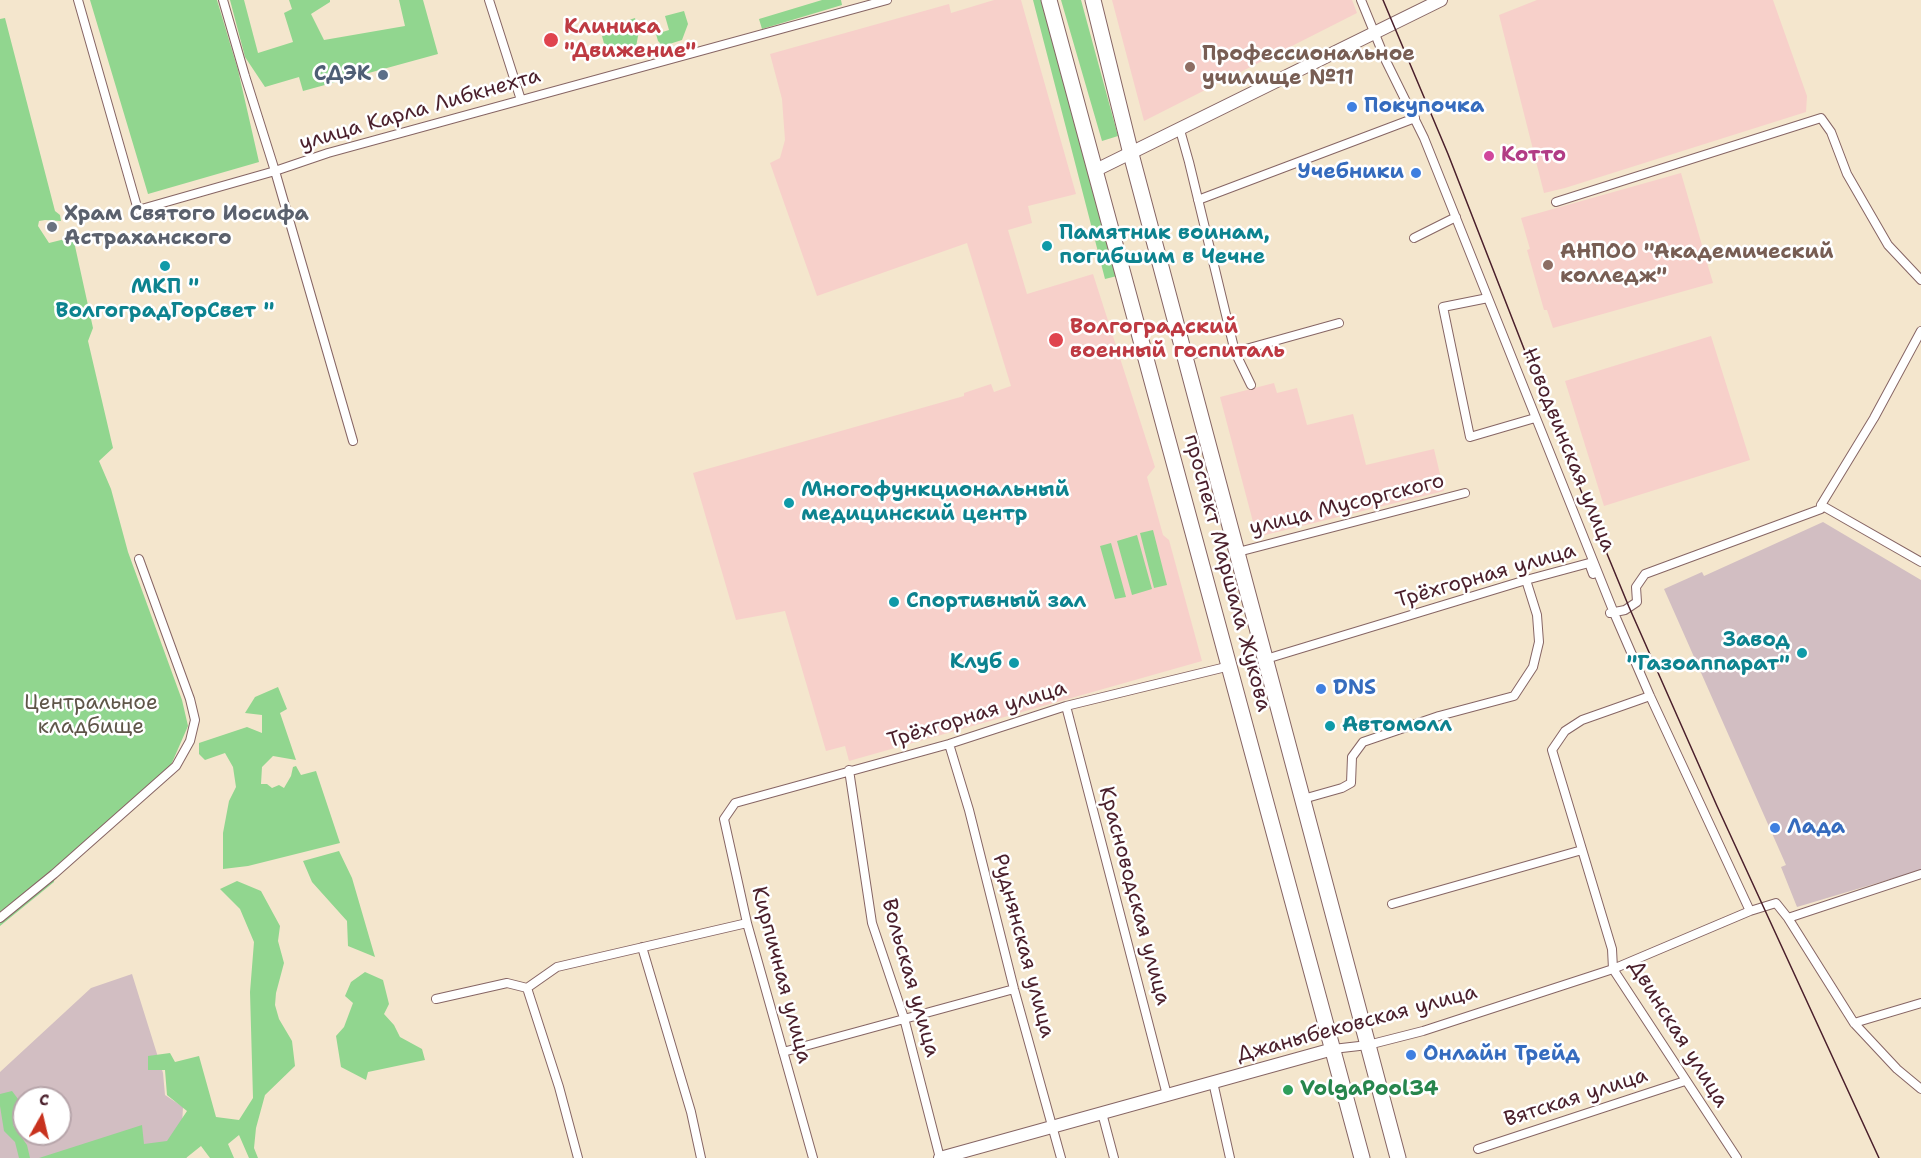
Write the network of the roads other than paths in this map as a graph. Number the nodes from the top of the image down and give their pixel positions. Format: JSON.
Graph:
{"nodes":[{"id":1,"x":78,"y":0,"type":"edge"},
{"id":2,"x":223,"y":0,"type":"edge"},
{"id":3,"x":489,"y":0,"type":"edge"},
{"id":4,"x":887,"y":0,"type":"edge"},
{"id":5,"x":1049,"y":0,"type":"edge"},
{"id":6,"x":1093,"y":0,"type":"edge"},
{"id":7,"x":1361,"y":0,"type":"edge"},
{"id":8,"x":1441,"y":0,"type":"edge"},
{"id":9,"x":1374,"y":33,"type":"junction"},
{"id":10,"x":521,"y":100,"type":"junction"},
{"id":11,"x":1415,"y":118,"type":"junction"},
{"id":12,"x":1180,"y":130,"type":"junction"},
{"id":13,"x":1131,"y":154,"type":"junction"},
{"id":14,"x":1096,"y":170,"type":"junction"},
{"id":15,"x":275,"y":171,"type":"junction"},
{"id":16,"x":1198,"y":200,"type":"junction"},
{"id":17,"x":1556,"y":202,"type":"dead end"},
{"id":18,"x":1456,"y":217,"type":"junction"},
{"id":19,"x":1413,"y":237,"type":"dead end"},
{"id":20,"x":1921,"y":280,"type":"edge"},
{"id":21,"x":1488,"y":298,"type":"junction"},
{"id":22,"x":1339,"y":323,"type":"dead end"},
{"id":23,"x":1921,"y":332,"type":"edge"},
{"id":24,"x":1235,"y":351,"type":"junction"},
{"id":25,"x":1185,"y":356,"type":"junction"},
{"id":26,"x":1251,"y":385,"type":"dead end"},
{"id":27,"x":1535,"y":418,"type":"junction"},
{"id":28,"x":353,"y":441,"type":"dead end"},
{"id":29,"x":1465,"y":493,"type":"dead end"},
{"id":30,"x":1821,"y":505,"type":"junction"},
{"id":31,"x":1238,"y":552,"type":"junction"},
{"id":32,"x":139,"y":559,"type":"dead end"},
{"id":33,"x":1921,"y":562,"type":"edge"},
{"id":34,"x":1526,"y":580,"type":"junction"},
{"id":35,"x":1614,"y":613,"type":"junction"},
{"id":36,"x":1266,"y":659,"type":"junction"},
{"id":37,"x":1230,"y":666,"type":"junction"},
{"id":38,"x":1650,"y":696,"type":"junction"},
{"id":39,"x":1066,"y":706,"type":"junction"},
{"id":40,"x":949,"y":744,"type":"junction"},
{"id":41,"x":849,"y":771,"type":"junction"},
{"id":42,"x":1303,"y":799,"type":"junction"},
{"id":43,"x":735,"y":803,"type":"joint"},
{"id":44,"x":1582,"y":850,"type":"junction"},
{"id":45,"x":1921,"y":874,"type":"edge"},
{"id":46,"x":1392,"y":904,"type":"dead end"},
{"id":47,"x":1750,"y":911,"type":"junction"},
{"id":48,"x":0,"y":918,"type":"edge"},
{"id":49,"x":1788,"y":918,"type":"junction"},
{"id":50,"x":747,"y":923,"type":"junction"},
{"id":51,"x":642,"y":947,"type":"junction"},
{"id":52,"x":1613,"y":969,"type":"junction"},
{"id":53,"x":527,"y":988,"type":"junction"},
{"id":54,"x":1014,"y":989,"type":"junction"},
{"id":55,"x":436,"y":999,"type":"dead end"},
{"id":56,"x":1921,"y":1003,"type":"edge"},
{"id":57,"x":904,"y":1018,"type":"junction"},
{"id":58,"x":1854,"y":1023,"type":"junction"},
{"id":59,"x":1368,"y":1045,"type":"junction"},
{"id":60,"x":1333,"y":1049,"type":"junction"},
{"id":61,"x":783,"y":1052,"type":"junction"},
{"id":62,"x":1685,"y":1081,"type":"junction"},
{"id":63,"x":1213,"y":1082,"type":"junction"},
{"id":64,"x":1921,"y":1089,"type":"edge"},
{"id":65,"x":1167,"y":1095,"type":"junction"},
{"id":66,"x":1102,"y":1113,"type":"junction"},
{"id":67,"x":1053,"y":1128,"type":"junction"},
{"id":68,"x":1478,"y":1149,"type":"dead end"},
{"id":69,"x":578,"y":1158,"type":"edge"},
{"id":70,"x":701,"y":1158,"type":"edge"},
{"id":71,"x":813,"y":1158,"type":"edge"},
{"id":72,"x":940,"y":1158,"type":"edge"},
{"id":73,"x":1061,"y":1158,"type":"edge"},
{"id":74,"x":1114,"y":1158,"type":"edge"},
{"id":75,"x":1230,"y":1158,"type":"edge"},
{"id":76,"x":1362,"y":1158,"type":"edge"},
{"id":77,"x":1398,"y":1158,"type":"edge"},
{"id":78,"x":1737,"y":1158,"type":"edge"}],
"edges":[{"from":1,"to":15,"type":"street","name":"улица Карла Либкнехта"},
{"from":2,"to":15,"type":"street"},
{"from":3,"to":10,"type":"street"},
{"from":4,"to":10,"type":"street","name":"улица Карла Либкнехта"},
{"from":5,"to":14,"type":"highway","name":"проспект Маршала Жукова"},
{"from":6,"to":13,"type":"highway","name":"проспект Маршала Жукова"},
{"from":7,"to":9,"type":"street","name":"Новодвинская улица"},
{"from":8,"to":9,"type":"main road"},
{"from":9,"to":11,"type":"street","name":"Новодвинская улица"},
{"from":9,"to":12,"type":"main road"},
{"from":10,"to":15,"type":"street","name":"улица Карла Либкнехта"},
{"from":11,"to":16,"type":"street"},
{"from":11,"to":18,"type":"street","name":"Новодвинская улица"},
{"from":12,"to":13,"type":"main road"},
{"from":12,"to":16,"type":"street"},
{"from":13,"to":14,"type":"main road"},
{"from":13,"to":25,"type":"highway","name":"проспект Маршала Жукова"},
{"from":14,"to":37,"type":"highway","name":"проспект Маршала Жукова"},
{"from":15,"to":28,"type":"street"},
{"from":16,"to":24,"type":"street"},
{"from":17,"to":20,"type":"street"},
{"from":18,"to":19,"type":"street"},
{"from":18,"to":21,"type":"street","name":"Новодвинская улица"},
{"from":21,"to":27,"type":"street","name":"Новодвинская улица"},
{"from":21,"to":27,"type":"street"},
{"from":22,"to":24,"type":"street"},
{"from":23,"to":30,"type":"street"},
{"from":24,"to":25,"type":"street"},
{"from":24,"to":26,"type":"street"},
{"from":25,"to":31,"type":"highway","name":"проспект Маршала Жукова"},
{"from":27,"to":35,"type":"street","name":"Новодвинская улица"},
{"from":29,"to":31,"type":"street","name":"улица Мусоргского"},
{"from":30,"to":33,"type":"street"},
{"from":30,"to":35,"type":"street"},
{"from":31,"to":36,"type":"highway","name":"проспект Маршала Жукова"},
{"from":32,"to":48,"type":"street"},
{"from":34,"to":35,"type":"street","name":"Трёхгорная улица"},
{"from":34,"to":36,"type":"street","name":"Трёхгорная улица"},
{"from":34,"to":42,"type":"street"},
{"from":35,"to":38,"type":"street","name":"Новодвинская улица"},
{"from":36,"to":42,"type":"highway","name":"проспект Маршала Жукова"},
{"from":37,"to":39,"type":"street","name":"Трёхгорная улица"},
{"from":37,"to":60,"type":"highway","name":"проспект Маршала Жукова"},
{"from":38,"to":44,"type":"street","name":"Двинская улица"},
{"from":38,"to":47,"type":"street","name":"Новодвинская улица"},
{"from":39,"to":40,"type":"street","name":"Трёхгорная улица"},
{"from":39,"to":65,"type":"street","name":"Красноводская улица"},
{"from":40,"to":41,"type":"street","name":"Трёхгорная улица"},
{"from":40,"to":54,"type":"street","name":"Руднянская улица"},
{"from":41,"to":43,"type":"street","name":"Трёхгорная улица"},
{"from":41,"to":57,"type":"street","name":"Вольская улица"},
{"from":42,"to":59,"type":"highway","name":"проспект Маршала Жукова"},
{"from":43,"to":50,"type":"street","name":"Кирпичная улица"},
{"from":44,"to":46,"type":"street"},
{"from":44,"to":52,"type":"street","name":"Двинская улица"},
{"from":45,"to":49,"type":"street"},
{"from":47,"to":49,"type":"street","name":"Джаныбековская улица"},
{"from":47,"to":52,"type":"street","name":"Джаныбековская улица"},
{"from":49,"to":58,"type":"street"},
{"from":50,"to":51,"type":"street"},
{"from":50,"to":61,"type":"street","name":"Кирпичная улица"},
{"from":51,"to":53,"type":"street"},
{"from":51,"to":70,"type":"street"},
{"from":52,"to":59,"type":"street","name":"Джаныбековская улица"},
{"from":52,"to":62,"type":"street","name":"Двинская улица"},
{"from":53,"to":55,"type":"street"},
{"from":53,"to":69,"type":"street"},
{"from":54,"to":57,"type":"street"},
{"from":54,"to":67,"type":"street","name":"Руднянская улица"},
{"from":56,"to":58,"type":"street"},
{"from":57,"to":61,"type":"street"},
{"from":57,"to":72,"type":"street","name":"Вольская улица"},
{"from":58,"to":64,"type":"street"},
{"from":59,"to":60,"type":"street","name":"Джаныбековская улица"},
{"from":59,"to":77,"type":"highway","name":"проспект Маршала Жукова"},
{"from":60,"to":63,"type":"main road","name":"Джаныбековская улица"},
{"from":60,"to":76,"type":"highway","name":"проспект Маршала Жукова"},
{"from":61,"to":71,"type":"street","name":"Кирпичная улица"},
{"from":62,"to":68,"type":"street","name":"Вятская улица"},
{"from":62,"to":78,"type":"street","name":"Двинская улица"},
{"from":63,"to":65,"type":"main road","name":"Джаныбековская улица"},
{"from":63,"to":75,"type":"street"},
{"from":65,"to":66,"type":"main road","name":"Джаныбековская улица"},
{"from":66,"to":67,"type":"main road","name":"Джаныбековская улица"},
{"from":66,"to":74,"type":"street"},
{"from":67,"to":72,"type":"main road","name":"Джаныбековская улица"},
{"from":67,"to":73,"type":"street","name":"Руднянская улица"}]}
